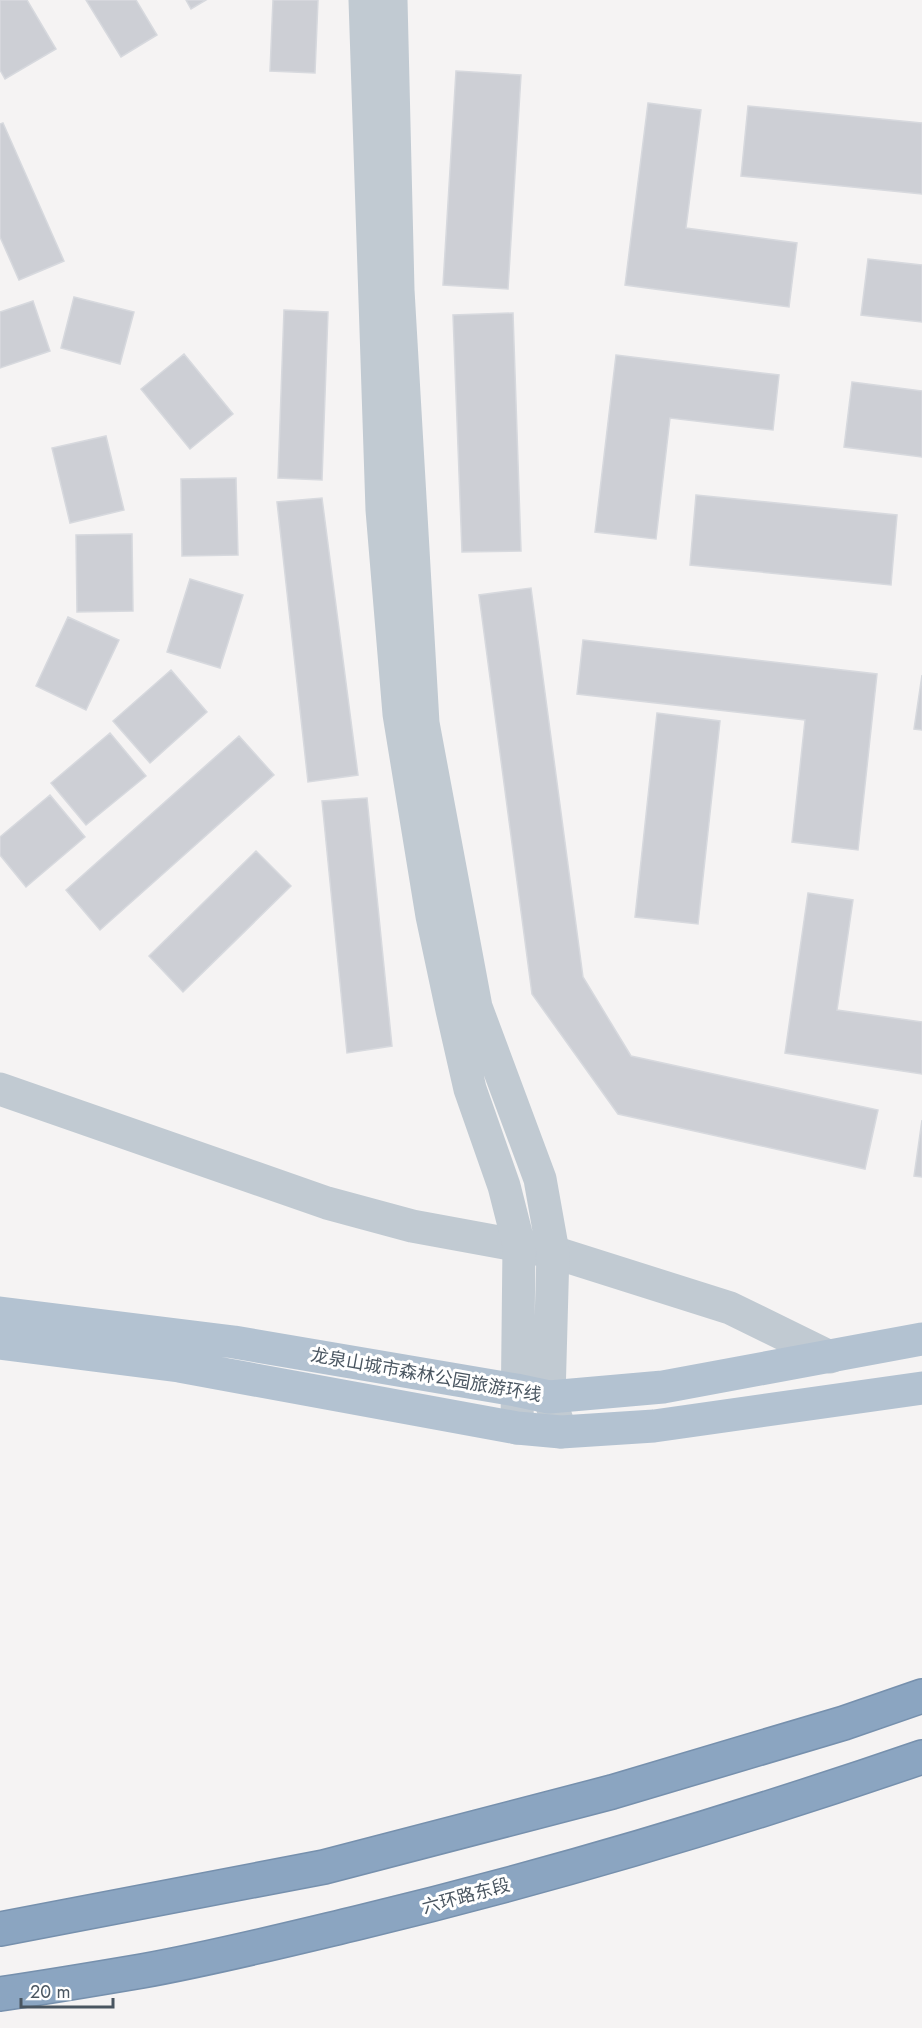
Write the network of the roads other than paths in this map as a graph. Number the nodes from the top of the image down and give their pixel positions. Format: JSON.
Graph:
{"nodes":[{"id":1,"x":365,"y":0,"type":"edge"},
{"id":2,"x":390,"y":0,"type":"edge"},
{"id":3,"x":0,"y":1089,"type":"edge"},
{"id":4,"x":519,"y":1245,"type":"junction"},
{"id":5,"x":553,"y":1252,"type":"junction"},
{"id":6,"x":0,"y":1312,"type":"edge"},
{"id":7,"x":922,"y":1340,"type":"edge"},
{"id":8,"x":0,"y":1343,"type":"edge"},
{"id":9,"x":830,"y":1357,"type":"junction"},
{"id":10,"x":922,"y":1388,"type":"edge"},
{"id":11,"x":516,"y":1390,"type":"junction"},
{"id":12,"x":549,"y":1397,"type":"junction"},
{"id":13,"x":517,"y":1428,"type":"junction"},
{"id":14,"x":561,"y":1432,"type":"junction"},
{"id":15,"x":922,"y":1696,"type":"edge"},
{"id":16,"x":922,"y":1757,"type":"edge"},
{"id":17,"x":0,"y":1929,"type":"edge"},
{"id":18,"x":0,"y":1994,"type":"edge"}],
"edges":[{"from":1,"to":4,"type":"street"},
{"from":2,"to":5,"type":"street"},
{"from":3,"to":4,"type":"street"},
{"from":4,"to":5,"type":"street"},
{"from":4,"to":11,"type":"street"},
{"from":5,"to":9,"type":"street"},
{"from":5,"to":12,"type":"street"},
{"from":6,"to":11,"type":"main road","name":"龙泉山城市森林公园旅游环线"},
{"from":7,"to":9,"type":"main road","name":"龙泉山城市森林公园旅游环线"},
{"from":8,"to":13,"type":"main road","name":"龙泉山城市森林公园旅游环线"},
{"from":9,"to":12,"type":"main road","name":"龙泉山城市森林公园旅游环线"},
{"from":10,"to":14,"type":"main road","name":"龙泉山城市森林公园旅游环线"},
{"from":11,"to":12,"type":"main road","name":"龙泉山城市森林公园旅游环线"},
{"from":11,"to":13,"type":"street"},
{"from":12,"to":14,"type":"street"},
{"from":13,"to":14,"type":"main road","name":"龙泉山城市森林公园旅游环线"},
{"from":15,"to":17,"type":"highway"},
{"from":16,"to":18,"type":"highway","name":"六环路东段"}]}
